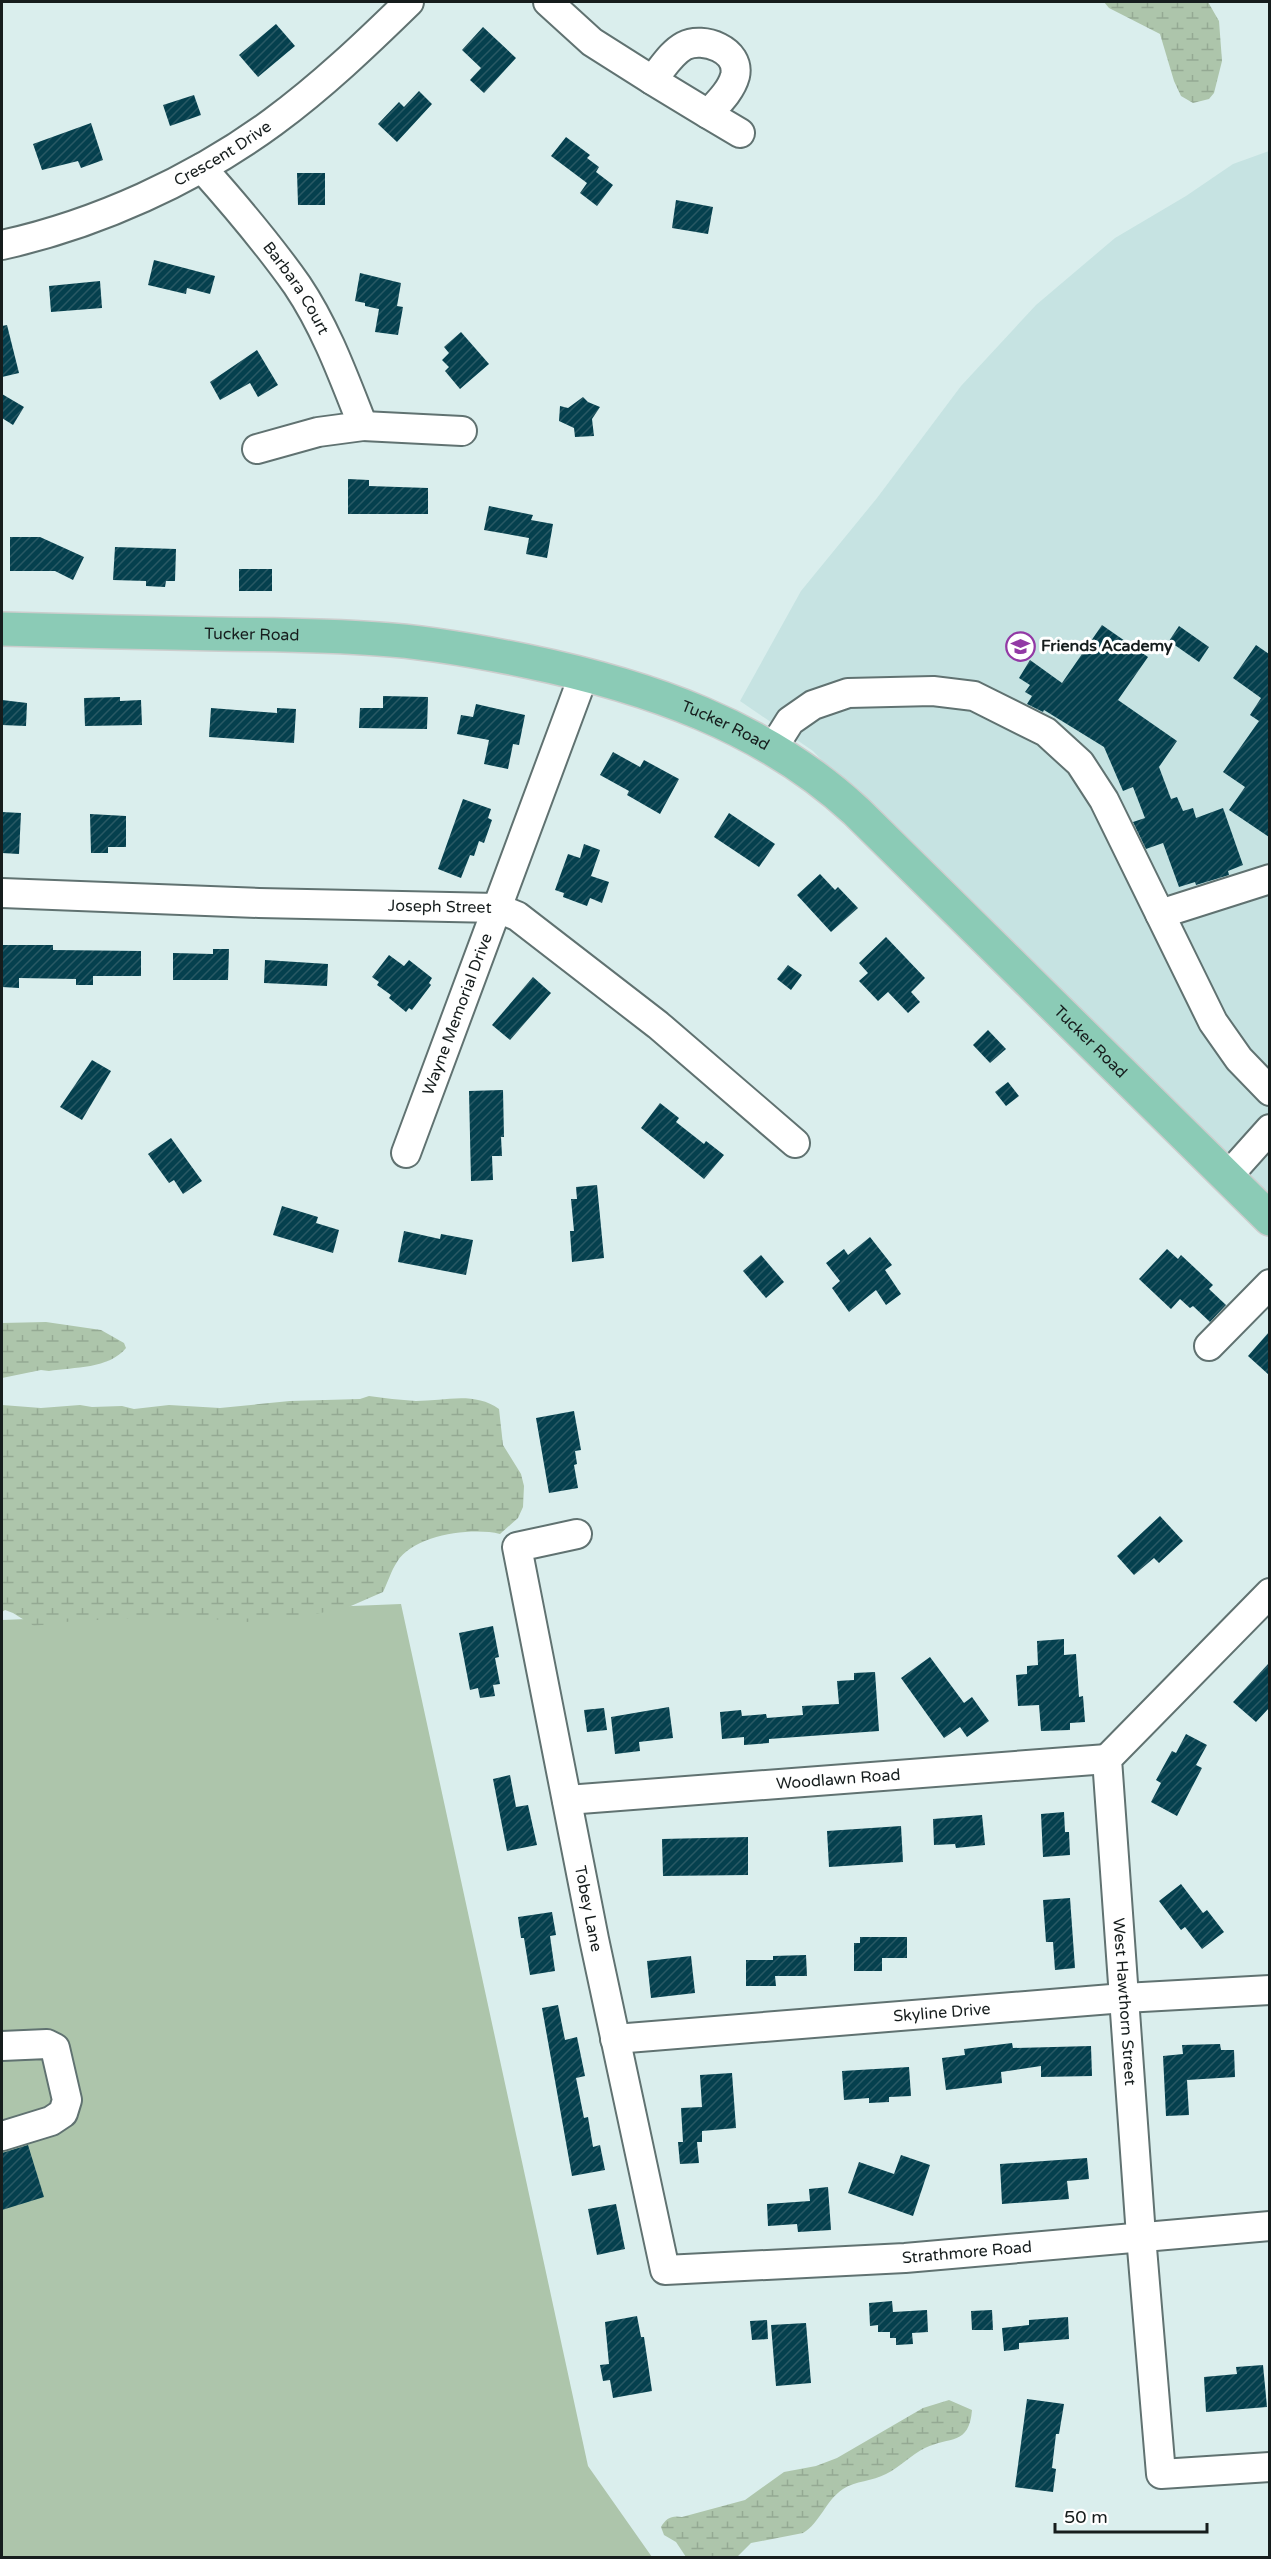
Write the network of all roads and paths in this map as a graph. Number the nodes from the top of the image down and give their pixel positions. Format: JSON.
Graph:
{"nodes":[{"id":1,"x":409,"y":2,"type":"edge"},
{"id":2,"x":548,"y":2,"type":"edge"},
{"id":3,"x":652,"y":80,"type":"junction"},
{"id":4,"x":708,"y":114,"type":"junction"},
{"id":5,"x":740,"y":133,"type":"dead end"},
{"id":6,"x":202,"y":168,"type":"junction"},
{"id":7,"x":2,"y":245,"type":"edge"},
{"id":8,"x":363,"y":426,"type":"junction"},
{"id":9,"x":462,"y":431,"type":"dead end"},
{"id":10,"x":258,"y":449,"type":"dead end"},
{"id":11,"x":2,"y":629,"type":"edge"},
{"id":12,"x":584,"y":674,"type":"junction"},
{"id":13,"x":773,"y":748,"type":"junction"},
{"id":14,"x":1269,"y":879,"type":"edge"},
{"id":15,"x":2,"y":893,"type":"edge"},
{"id":16,"x":497,"y":909,"type":"junction"},
{"id":17,"x":1160,"y":914,"type":"junction"},
{"id":18,"x":1269,"y":1091,"type":"edge"},
{"id":19,"x":1269,"y":1129,"type":"edge"},
{"id":20,"x":795,"y":1143,"type":"dead end"},
{"id":21,"x":406,"y":1153,"type":"dead end"},
{"id":22,"x":1227,"y":1177,"type":"junction"},
{"id":23,"x":1269,"y":1219,"type":"edge"},
{"id":24,"x":1269,"y":1284,"type":"edge"},
{"id":25,"x":1209,"y":1346,"type":"dead end"},
{"id":26,"x":577,"y":1534,"type":"dead end"},
{"id":27,"x":1269,"y":1593,"type":"edge"},
{"id":28,"x":1107,"y":1759,"type":"junction"},
{"id":29,"x":567,"y":1800,"type":"junction"},
{"id":30,"x":1269,"y":1990,"type":"edge"},
{"id":31,"x":1124,"y":1998,"type":"junction"},
{"id":32,"x":615,"y":2039,"type":"junction"},
{"id":33,"x":2,"y":2046,"type":"edge"},
{"id":34,"x":2,"y":2136,"type":"edge"},
{"id":35,"x":1269,"y":2226,"type":"edge"},
{"id":36,"x":1141,"y":2236,"type":"junction"},
{"id":37,"x":665,"y":2270,"type":"joint"},
{"id":38,"x":1269,"y":2467,"type":"edge"}],
"edges":[{"from":1,"to":6,"type":"street","name":"Crescent Drive"},
{"from":2,"to":3,"type":"street"},
{"from":3,"to":4,"type":"street"},
{"from":3,"to":4,"type":"street"},
{"from":4,"to":5,"type":"street"},
{"from":6,"to":7,"type":"street","name":"Crescent Drive"},
{"from":6,"to":8,"type":"street","name":"Barbara Court"},
{"from":8,"to":9,"type":"street"},
{"from":8,"to":10,"type":"street"},
{"from":11,"to":12,"type":"main road","name":"Tucker Road"},
{"from":12,"to":13,"type":"main road","name":"Tucker Road"},
{"from":12,"to":16,"type":"street","name":"Wayne Memorial Drive"},
{"from":13,"to":17,"type":"street"},
{"from":13,"to":22,"type":"main road","name":"Tucker Road"},
{"from":14,"to":17,"type":"street"},
{"from":15,"to":16,"type":"street","name":"Joseph Street"},
{"from":16,"to":20,"type":"street","name":"Joseph Street"},
{"from":16,"to":21,"type":"street","name":"Wayne Memorial Drive"},
{"from":17,"to":18,"type":"street"},
{"from":19,"to":22,"type":"street"},
{"from":22,"to":23,"type":"main road","name":"Tucker Road"},
{"from":24,"to":25,"type":"street"},
{"from":26,"to":29,"type":"street","name":"Tobey Lane"},
{"from":27,"to":28,"type":"street"},
{"from":28,"to":29,"type":"street","name":"Woodlawn Road"},
{"from":28,"to":31,"type":"street","name":"West Hawthorn Street"},
{"from":29,"to":32,"type":"street","name":"Tobey Lane"},
{"from":30,"to":31,"type":"street","name":"Skyline Drive"},
{"from":31,"to":32,"type":"street","name":"Skyline Drive"},
{"from":31,"to":36,"type":"street","name":"West Hawthorn Street"},
{"from":32,"to":37,"type":"street","name":"Tobey Lane"},
{"from":33,"to":34,"type":"street"},
{"from":35,"to":36,"type":"street","name":"Strathmore Road"},
{"from":36,"to":37,"type":"street","name":"Strathmore Road"},
{"from":36,"to":38,"type":"street","name":"West Hawthorn Street"}]}
